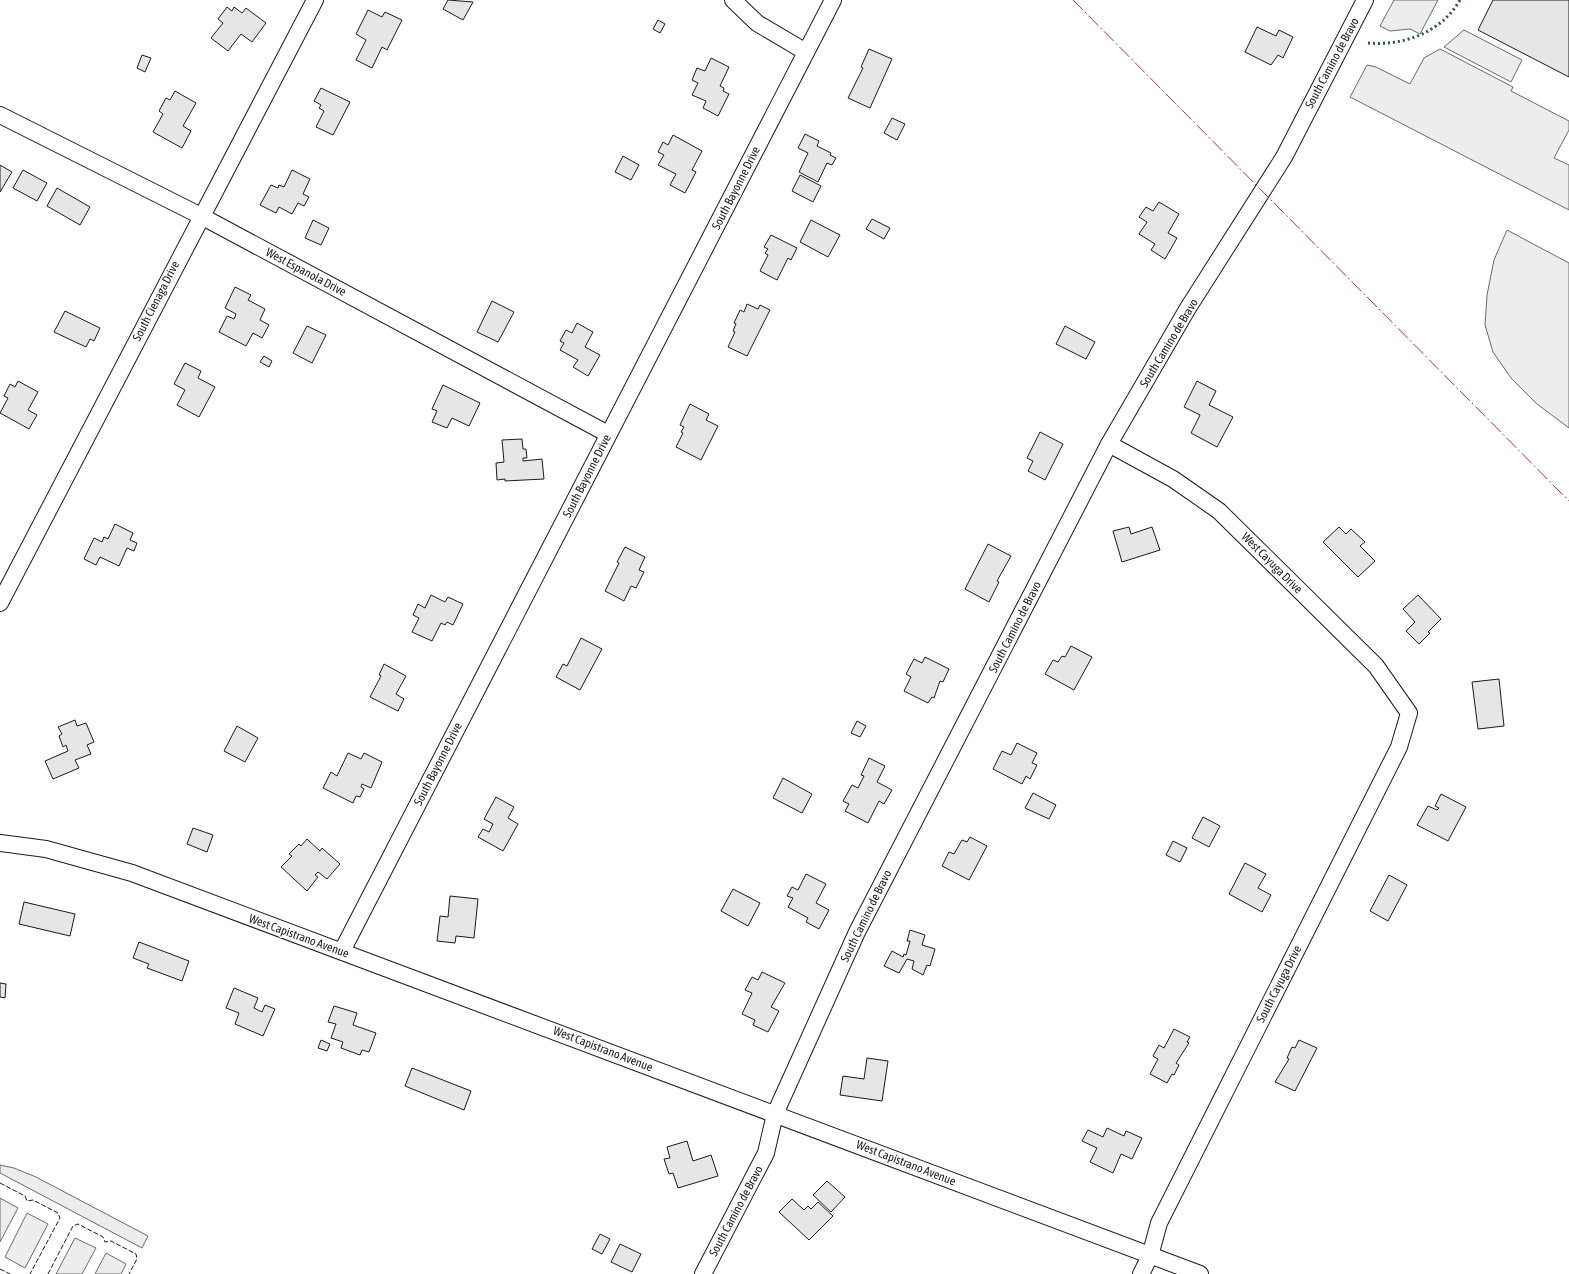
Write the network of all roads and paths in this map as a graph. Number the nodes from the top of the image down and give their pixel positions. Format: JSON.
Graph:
{"nodes":[{"id":1,"x":315,"y":0,"type":"edge"},
{"id":2,"x":734,"y":0,"type":"edge"},
{"id":3,"x":833,"y":0,"type":"edge"},
{"id":4,"x":1365,"y":0,"type":"edge"},
{"id":5,"x":806,"y":52,"type":"junction"},
{"id":6,"x":0,"y":115,"type":"edge"},
{"id":7,"x":201,"y":216,"type":"junction"},
{"id":8,"x":608,"y":434,"type":"junction"},
{"id":9,"x":1109,"y":444,"type":"junction"},
{"id":10,"x":0,"y":603,"type":"edge"},
{"id":11,"x":1409,"y":713,"type":"joint"},
{"id":12,"x":0,"y":843,"type":"edge"},
{"id":13,"x":342,"y":951,"type":"junction"},
{"id":14,"x":775,"y":1114,"type":"junction"},
{"id":15,"x":1150,"y":1256,"type":"junction"},
{"id":16,"x":703,"y":1274,"type":"edge"},
{"id":17,"x":1141,"y":1274,"type":"edge"},
{"id":18,"x":1200,"y":1274,"type":"edge"}],
"edges":[{"from":1,"to":7,"type":"street","name":"South Cienaga Drive"},
{"from":2,"to":5,"type":"street"},
{"from":3,"to":5,"type":"street","name":"South Bayonne Drive"},
{"from":4,"to":9,"type":"street","name":"South Camino de Bravo"},
{"from":5,"to":8,"type":"street","name":"South Bayonne Drive"},
{"from":6,"to":7,"type":"street","name":"West Espanola Drive"},
{"from":7,"to":8,"type":"street","name":"West Espanola Drive"},
{"from":7,"to":10,"type":"street","name":"South Cienaga Drive"},
{"from":8,"to":13,"type":"street","name":"South Bayonne Drive"},
{"from":9,"to":11,"type":"street","name":"West Cayuga Drive"},
{"from":9,"to":14,"type":"street","name":"South Camino de Bravo"},
{"from":11,"to":15,"type":"street","name":"South Cayuga Drive"},
{"from":12,"to":13,"type":"street","name":"West Capistrano Avenue"},
{"from":13,"to":14,"type":"street","name":"West Capistrano Avenue"},
{"from":14,"to":15,"type":"street","name":"West Capistrano Avenue"},
{"from":14,"to":16,"type":"street","name":"South Camino de Bravo"},
{"from":15,"to":17,"type":"street","name":"South Cayuga Drive"},
{"from":15,"to":18,"type":"street","name":"West Capistrano Avenue"}]}
